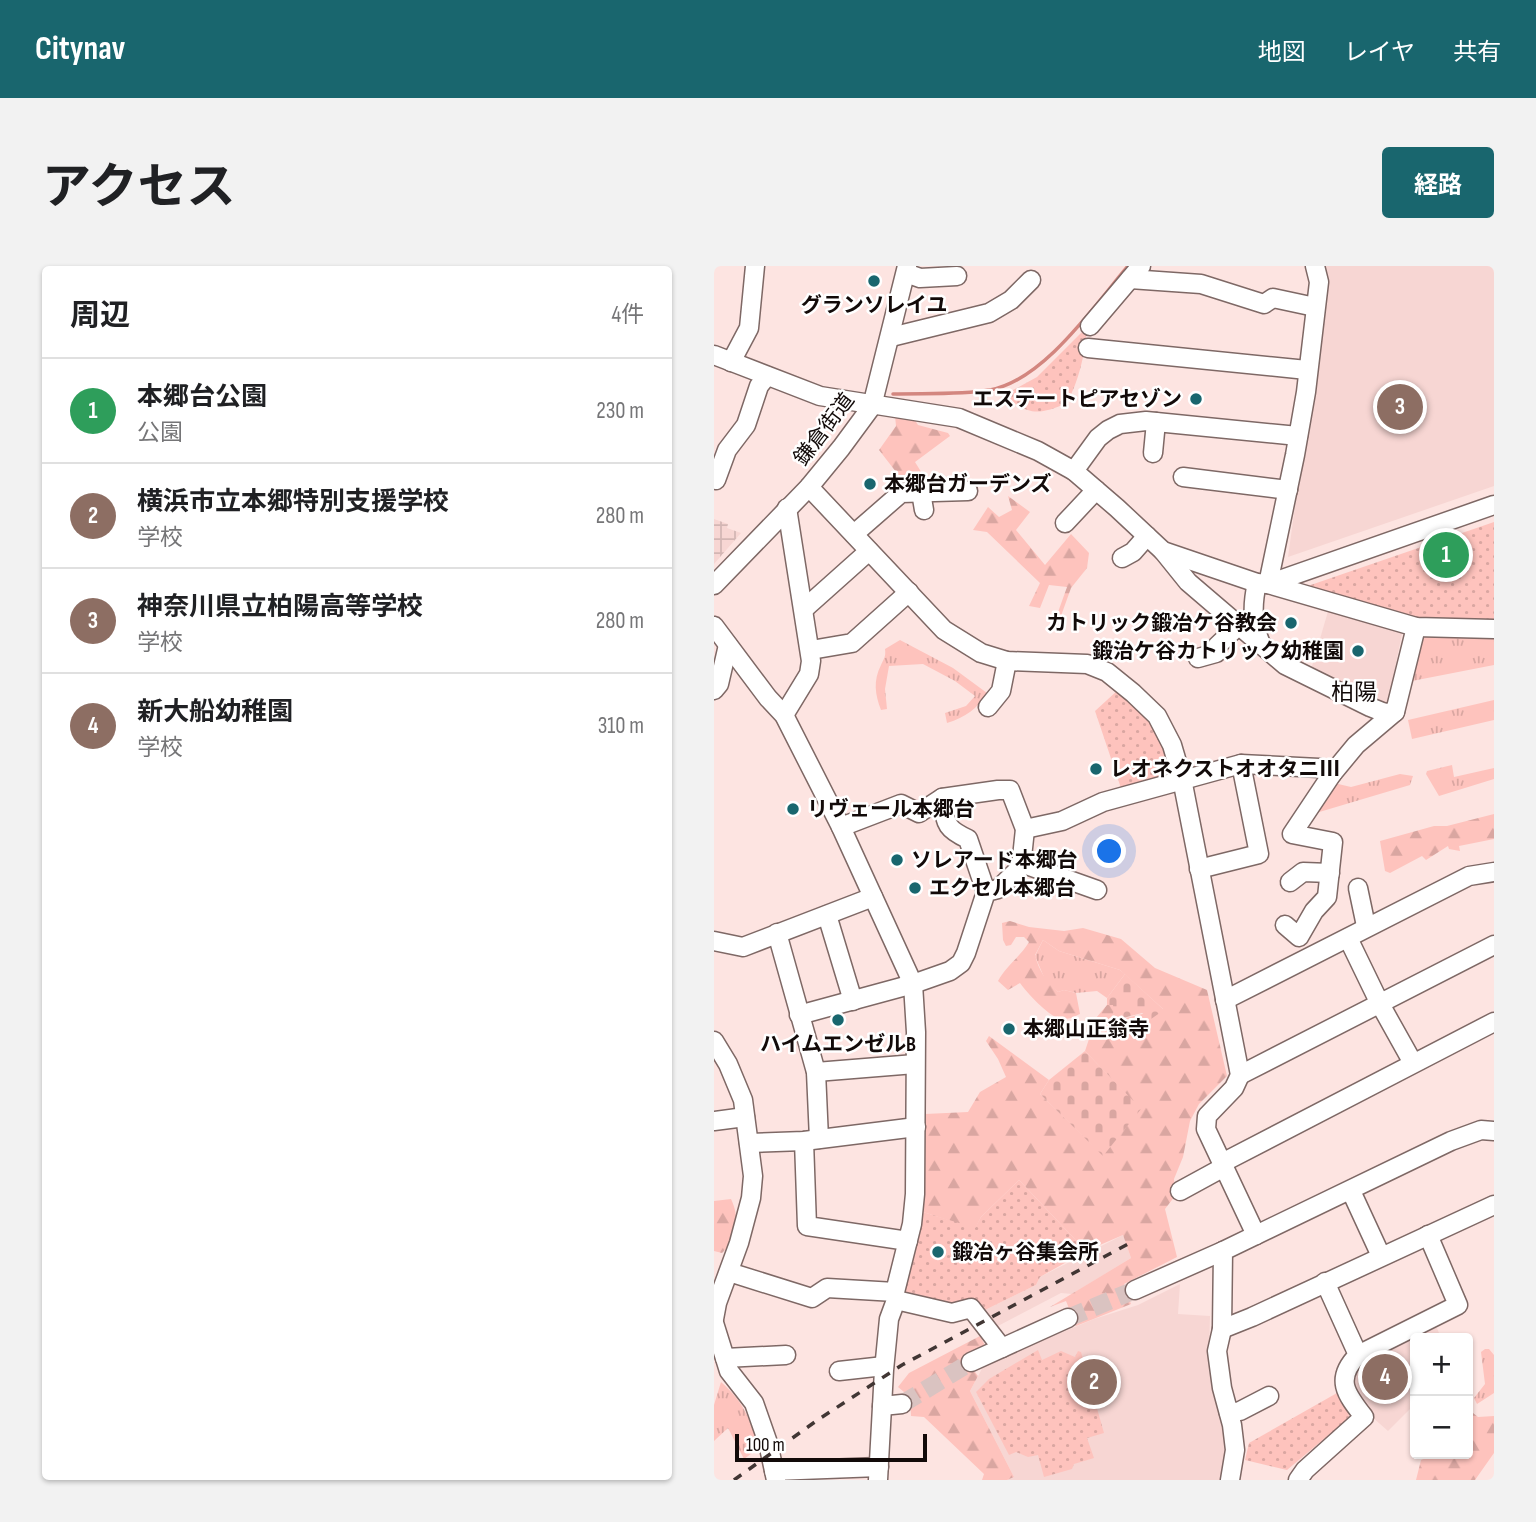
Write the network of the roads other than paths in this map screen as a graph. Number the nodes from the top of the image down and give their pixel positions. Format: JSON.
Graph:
{"nodes":[{"id":1,"x":755,"y":266,"type":"edge"},
{"id":2,"x":1315,"y":266,"type":"edge"},
{"id":3,"x":906,"y":270,"type":"edge"},
{"id":4,"x":1136,"y":273,"type":"edge"},
{"id":5,"x":957,"y":276,"type":"dead end"},
{"id":6,"x":1031,"y":280,"type":"dead end"},
{"id":7,"x":1315,"y":307,"type":"junction"},
{"id":8,"x":1090,"y":326,"type":"dead end"},
{"id":9,"x":891,"y":337,"type":"junction"},
{"id":10,"x":1088,"y":348,"type":"dead end"},
{"id":11,"x":722,"y":358,"type":"edge"},
{"id":12,"x":1307,"y":370,"type":"junction"},
{"id":13,"x":767,"y":376,"type":"junction"},
{"id":14,"x":874,"y":399,"type":"junction"},
{"id":15,"x":1156,"y":422,"type":"junction"},
{"id":16,"x":1298,"y":436,"type":"junction"},
{"id":17,"x":1153,"y":453,"type":"dead end"},
{"id":18,"x":719,"y":456,"type":"edge"},
{"id":19,"x":1074,"y":471,"type":"junction"},
{"id":20,"x":1183,"y":477,"type":"dead end"},
{"id":21,"x":716,"y":480,"type":"dead end"},
{"id":22,"x":809,"y":486,"type":"junction"},
{"id":23,"x":1096,"y":490,"type":"junction"},
{"id":24,"x":1288,"y":490,"type":"junction"},
{"id":25,"x":968,"y":491,"type":"dead end"},
{"id":26,"x":1494,"y":505,"type":"edge"},
{"id":27,"x":787,"y":508,"type":"junction"},
{"id":28,"x":1065,"y":523,"type":"dead end"},
{"id":29,"x":854,"y":534,"type":"junction"},
{"id":30,"x":1147,"y":536,"type":"junction"},
{"id":31,"x":869,"y":551,"type":"junction"},
{"id":32,"x":1163,"y":551,"type":"junction"},
{"id":33,"x":1122,"y":558,"type":"dead end"},
{"id":34,"x":1262,"y":583,"type":"junction"},
{"id":35,"x":714,"y":584,"type":"edge"},
{"id":36,"x":909,"y":592,"type":"junction"},
{"id":37,"x":804,"y":609,"type":"junction"},
{"id":38,"x":714,"y":626,"type":"edge"},
{"id":39,"x":1238,"y":626,"type":"junction"},
{"id":40,"x":1416,"y":626,"type":"junction"},
{"id":41,"x":1494,"y":629,"type":"edge"},
{"id":42,"x":728,"y":645,"type":"junction"},
{"id":43,"x":1262,"y":647,"type":"junction"},
{"id":44,"x":811,"y":650,"type":"junction"},
{"id":45,"x":1198,"y":658,"type":"dead end"},
{"id":46,"x":1007,"y":662,"type":"junction"},
{"id":47,"x":714,"y":690,"type":"edge"},
{"id":48,"x":988,"y":707,"type":"dead end"},
{"id":49,"x":1395,"y":712,"type":"junction"},
{"id":50,"x":784,"y":715,"type":"junction"},
{"id":51,"x":1241,"y":764,"type":"junction"},
{"id":52,"x":1332,"y":774,"type":"junction"},
{"id":53,"x":1182,"y":779,"type":"junction"},
{"id":54,"x":942,"y":798,"type":"junction"},
{"id":55,"x":841,"y":827,"type":"junction"},
{"id":56,"x":1025,"y":829,"type":"junction"},
{"id":57,"x":1021,"y":863,"type":"junction"},
{"id":58,"x":1199,"y":869,"type":"junction"},
{"id":59,"x":1494,"y":872,"type":"edge"},
{"id":60,"x":1330,"y":873,"type":"junction"},
{"id":61,"x":1290,"y":882,"type":"dead end"},
{"id":62,"x":1358,"y":888,"type":"dead end"},
{"id":63,"x":1097,"y":890,"type":"dead end"},
{"id":64,"x":986,"y":892,"type":"junction"},
{"id":65,"x":873,"y":897,"type":"junction"},
{"id":66,"x":827,"y":915,"type":"junction"},
{"id":67,"x":1285,"y":925,"type":"dead end"},
{"id":68,"x":1366,"y":926,"type":"junction"},
{"id":69,"x":777,"y":933,"type":"junction"},
{"id":70,"x":1348,"y":938,"type":"junction"},
{"id":71,"x":714,"y":942,"type":"edge"},
{"id":72,"x":1494,"y":945,"type":"edge"},
{"id":73,"x":913,"y":984,"type":"junction"},
{"id":74,"x":1225,"y":1000,"type":"junction"},
{"id":75,"x":853,"y":1001,"type":"junction"},
{"id":76,"x":1380,"y":1004,"type":"junction"},
{"id":77,"x":799,"y":1015,"type":"junction"},
{"id":78,"x":1494,"y":1022,"type":"edge"},
{"id":79,"x":714,"y":1041,"type":"edge"},
{"id":80,"x":1412,"y":1063,"type":"junction"},
{"id":81,"x":915,"y":1064,"type":"junction"},
{"id":82,"x":816,"y":1072,"type":"junction"},
{"id":83,"x":1240,"y":1075,"type":"junction"},
{"id":84,"x":745,"y":1117,"type":"junction"},
{"id":85,"x":714,"y":1121,"type":"edge"},
{"id":86,"x":916,"y":1126,"type":"junction"},
{"id":87,"x":1494,"y":1131,"type":"edge"},
{"id":88,"x":811,"y":1140,"type":"junction"},
{"id":89,"x":749,"y":1143,"type":"junction"},
{"id":90,"x":1223,"y":1165,"type":"junction"},
{"id":91,"x":1181,"y":1191,"type":"dead end"},
{"id":92,"x":1351,"y":1191,"type":"junction"},
{"id":93,"x":1494,"y":1205,"type":"edge"},
{"id":94,"x":1256,"y":1235,"type":"junction"},
{"id":95,"x":1428,"y":1235,"type":"junction"},
{"id":96,"x":908,"y":1241,"type":"junction"},
{"id":97,"x":1223,"y":1251,"type":"junction"},
{"id":98,"x":1381,"y":1256,"type":"junction"},
{"id":99,"x":723,"y":1275,"type":"edge"},
{"id":100,"x":1325,"y":1282,"type":"junction"},
{"id":101,"x":1135,"y":1290,"type":"tunnel mouth"},
{"id":102,"x":896,"y":1296,"type":"junction"},
{"id":103,"x":1068,"y":1318,"type":"tunnel mouth"},
{"id":104,"x":714,"y":1321,"type":"edge"},
{"id":105,"x":1222,"y":1329,"type":"junction"},
{"id":106,"x":1002,"y":1348,"type":"junction"},
{"id":107,"x":786,"y":1355,"type":"dead end"},
{"id":108,"x":1358,"y":1355,"type":"junction"},
{"id":109,"x":971,"y":1362,"type":"tunnel mouth"},
{"id":110,"x":723,"y":1366,"type":"edge"},
{"id":111,"x":884,"y":1366,"type":"junction"},
{"id":112,"x":839,"y":1371,"type":"dead end"},
{"id":113,"x":1269,"y":1396,"type":"dead end"},
{"id":114,"x":902,"y":1404,"type":"tunnel mouth"},
{"id":115,"x":882,"y":1406,"type":"junction"},
{"id":116,"x":1229,"y":1413,"type":"junction"},
{"id":117,"x":879,"y":1474,"type":"edge"},
{"id":118,"x":775,"y":1475,"type":"edge"},
{"id":119,"x":1230,"y":1480,"type":"edge"},
{"id":120,"x":1298,"y":1480,"type":"edge"}],
"edges":[{"from":1,"to":11,"type":"street"},
{"from":2,"to":7,"type":"street"},
{"from":3,"to":5,"type":"street"},
{"from":3,"to":9,"type":"street","name":"鎌倉街道"},
{"from":4,"to":7,"type":"street"},
{"from":4,"to":8,"type":"street"},
{"from":6,"to":9,"type":"street"},
{"from":7,"to":12,"type":"street"},
{"from":9,"to":14,"type":"street","name":"鎌倉街道"},
{"from":10,"to":12,"type":"street"},
{"from":11,"to":13,"type":"street"},
{"from":12,"to":16,"type":"street"},
{"from":13,"to":14,"type":"street"},
{"from":13,"to":18,"type":"street"},
{"from":14,"to":19,"type":"street"},
{"from":14,"to":22,"type":"street","name":"鎌倉街道"},
{"from":15,"to":16,"type":"street"},
{"from":15,"to":17,"type":"street"},
{"from":15,"to":19,"type":"street"},
{"from":16,"to":24,"type":"street"},
{"from":18,"to":21,"type":"street"},
{"from":19,"to":23,"type":"street"},
{"from":20,"to":24,"type":"street"},
{"from":22,"to":27,"type":"street","name":"鎌倉街道"},
{"from":22,"to":29,"type":"street"},
{"from":23,"to":28,"type":"street"},
{"from":23,"to":30,"type":"street"},
{"from":24,"to":34,"type":"street"},
{"from":25,"to":29,"type":"street"},
{"from":26,"to":34,"type":"street"},
{"from":27,"to":35,"type":"street","name":"鎌倉街道"},
{"from":27,"to":37,"type":"street"},
{"from":29,"to":31,"type":"street"},
{"from":30,"to":32,"type":"street"},
{"from":30,"to":33,"type":"street"},
{"from":31,"to":36,"type":"street"},
{"from":31,"to":37,"type":"street"},
{"from":32,"to":34,"type":"street"},
{"from":32,"to":39,"type":"street"},
{"from":34,"to":40,"type":"street"},
{"from":34,"to":43,"type":"street"},
{"from":36,"to":44,"type":"street"},
{"from":36,"to":46,"type":"street"},
{"from":37,"to":44,"type":"street"},
{"from":38,"to":42,"type":"street"},
{"from":39,"to":43,"type":"street"},
{"from":39,"to":45,"type":"street"},
{"from":40,"to":41,"type":"street"},
{"from":40,"to":49,"type":"street"},
{"from":42,"to":47,"type":"street"},
{"from":42,"to":50,"type":"street"},
{"from":43,"to":49,"type":"street"},
{"from":44,"to":50,"type":"street"},
{"from":46,"to":48,"type":"street"},
{"from":46,"to":53,"type":"street"},
{"from":49,"to":52,"type":"street"},
{"from":50,"to":55,"type":"street"},
{"from":51,"to":52,"type":"street"},
{"from":51,"to":53,"type":"street"},
{"from":51,"to":58,"type":"street"},
{"from":52,"to":60,"type":"street"},
{"from":53,"to":56,"type":"street"},
{"from":53,"to":58,"type":"street"},
{"from":54,"to":55,"type":"street"},
{"from":54,"to":56,"type":"street"},
{"from":54,"to":64,"type":"street"},
{"from":55,"to":65,"type":"street"},
{"from":56,"to":57,"type":"street"},
{"from":57,"to":63,"type":"street"},
{"from":57,"to":64,"type":"street"},
{"from":58,"to":74,"type":"street"},
{"from":59,"to":68,"type":"street"},
{"from":60,"to":61,"type":"street"},
{"from":60,"to":67,"type":"street"},
{"from":62,"to":68,"type":"street"},
{"from":64,"to":73,"type":"street"},
{"from":65,"to":66,"type":"street"},
{"from":65,"to":73,"type":"street"},
{"from":66,"to":69,"type":"street"},
{"from":66,"to":75,"type":"street"},
{"from":68,"to":70,"type":"street"},
{"from":69,"to":71,"type":"street"},
{"from":69,"to":77,"type":"street"},
{"from":70,"to":74,"type":"street"},
{"from":70,"to":76,"type":"street"},
{"from":72,"to":76,"type":"street"},
{"from":73,"to":75,"type":"street"},
{"from":73,"to":81,"type":"street"},
{"from":74,"to":83,"type":"street"},
{"from":75,"to":77,"type":"street"},
{"from":76,"to":80,"type":"street"},
{"from":76,"to":83,"type":"street"},
{"from":77,"to":82,"type":"street"},
{"from":78,"to":80,"type":"street"},
{"from":79,"to":84,"type":"street"},
{"from":80,"to":90,"type":"street"},
{"from":81,"to":82,"type":"street"},
{"from":81,"to":86,"type":"street"},
{"from":82,"to":88,"type":"street"},
{"from":83,"to":90,"type":"street"},
{"from":84,"to":85,"type":"street"},
{"from":84,"to":89,"type":"street"},
{"from":86,"to":88,"type":"street"},
{"from":86,"to":96,"type":"street"},
{"from":87,"to":92,"type":"street"},
{"from":88,"to":89,"type":"street"},
{"from":88,"to":96,"type":"street"},
{"from":89,"to":99,"type":"street"},
{"from":90,"to":91,"type":"street"},
{"from":90,"to":94,"type":"street"},
{"from":92,"to":94,"type":"street"},
{"from":92,"to":98,"type":"street"},
{"from":93,"to":95,"type":"street"},
{"from":94,"to":97,"type":"street"},
{"from":95,"to":98,"type":"street"},
{"from":95,"to":108,"type":"street"},
{"from":96,"to":102,"type":"street"},
{"from":97,"to":101,"type":"street"},
{"from":97,"to":105,"type":"street"},
{"from":98,"to":100,"type":"street"},
{"from":99,"to":102,"type":"street"},
{"from":99,"to":104,"type":"street"},
{"from":100,"to":105,"type":"street"},
{"from":100,"to":108,"type":"street"},
{"from":102,"to":106,"type":"street"},
{"from":102,"to":111,"type":"street"},
{"from":103,"to":106,"type":"street"},
{"from":104,"to":110,"type":"street"},
{"from":105,"to":116,"type":"street"},
{"from":106,"to":109,"type":"street"},
{"from":107,"to":110,"type":"street"},
{"from":108,"to":120,"type":"street"},
{"from":110,"to":118,"type":"street"},
{"from":111,"to":112,"type":"street"},
{"from":111,"to":115,"type":"street"},
{"from":113,"to":116,"type":"street"},
{"from":114,"to":115,"type":"street"},
{"from":115,"to":117,"type":"street"},
{"from":116,"to":119,"type":"street"},
{"from":117,"to":118,"type":"street"}]}
